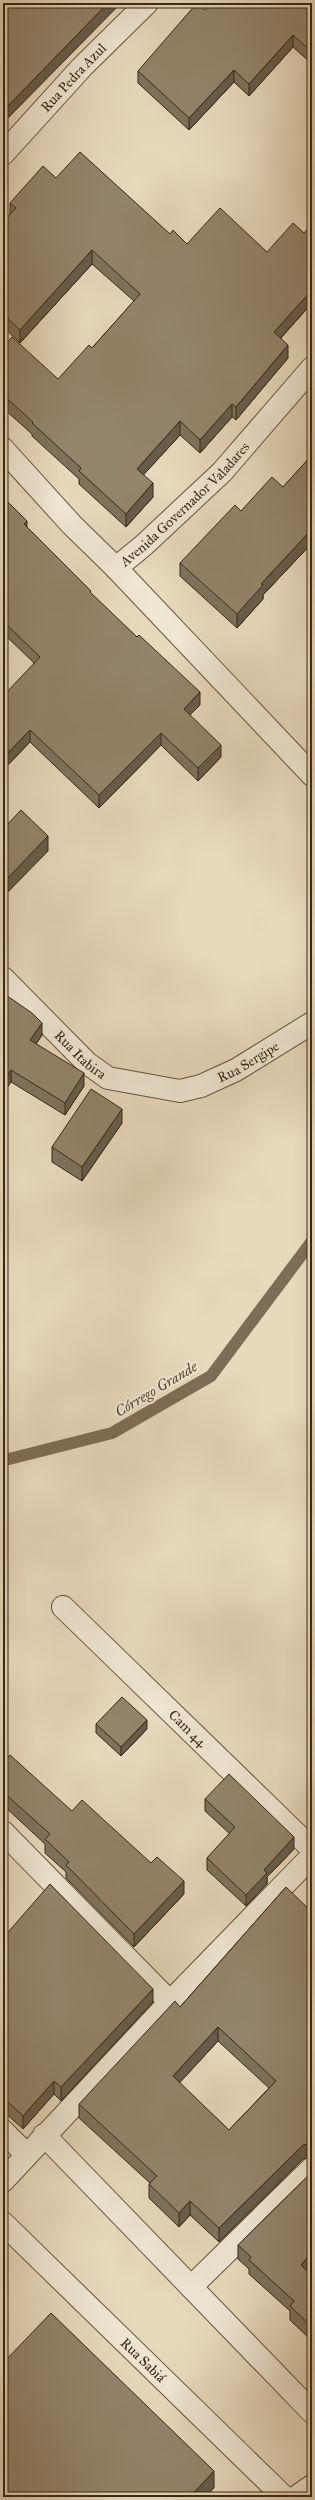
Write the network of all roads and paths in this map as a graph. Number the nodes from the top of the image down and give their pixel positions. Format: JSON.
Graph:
{"nodes":[{"id":1,"x":147,"y":3,"type":"edge"},
{"id":2,"x":3,"y":154,"type":"edge"},
{"id":3,"x":312,"y":368,"type":"edge"},
{"id":4,"x":3,"y":450,"type":"edge"},
{"id":5,"x":116,"y":568,"type":"junction"},
{"id":6,"x":312,"y":775,"type":"edge"},
{"id":7,"x":3,"y":978,"type":"edge"},
{"id":8,"x":312,"y":1023,"type":"edge"},
{"id":9,"x":180,"y":1091,"type":"joint"},
{"id":10,"x":64,"y":1607,"type":"dead end"},
{"id":11,"x":3,"y":1832,"type":"edge"},
{"id":12,"x":312,"y":1849,"type":"edge"},
{"id":13,"x":312,"y":1856,"type":"edge"},
{"id":14,"x":170,"y":2002,"type":"junction"},
{"id":15,"x":3,"y":2131,"type":"edge"},
{"id":16,"x":44,"y":2135,"type":"junction"},
{"id":17,"x":27,"y":2154,"type":"junction"},
{"id":18,"x":312,"y":2168,"type":"edge"},
{"id":19,"x":3,"y":2181,"type":"edge"},
{"id":20,"x":3,"y":2223,"type":"edge"},
{"id":21,"x":191,"y":2287,"type":"junction"},
{"id":22,"x":312,"y":2412,"type":"edge"},
{"id":23,"x":312,"y":2486,"type":"edge"},
{"id":24,"x":284,"y":2497,"type":"edge"},
{"id":25,"x":296,"y":2497,"type":"edge"}],
"edges":[{"from":1,"to":2,"type":"street","name":"Rua Pedra Azul"},
{"from":3,"to":5,"type":"street","name":"Avenida Governador Valadares"},
{"from":4,"to":5,"type":"street","name":"Avenida Governador Valadares"},
{"from":5,"to":6,"type":"street"},
{"from":7,"to":9,"type":"street","name":"Rua Itabira"},
{"from":8,"to":9,"type":"street","name":"Rua Sergipe"},
{"from":10,"to":12,"type":"street","name":"Cam 44"},
{"from":11,"to":14,"type":"street"},
{"from":13,"to":14,"type":"street"},
{"from":14,"to":16,"type":"street"},
{"from":15,"to":17,"type":"street"},
{"from":16,"to":17,"type":"street"},
{"from":16,"to":21,"type":"street"},
{"from":17,"to":19,"type":"street"},
{"from":18,"to":21,"type":"street"},
{"from":20,"to":24,"type":"street","name":"Rua Sabiá"},
{"from":21,"to":22,"type":"street"},
{"from":23,"to":25,"type":"street"}]}
